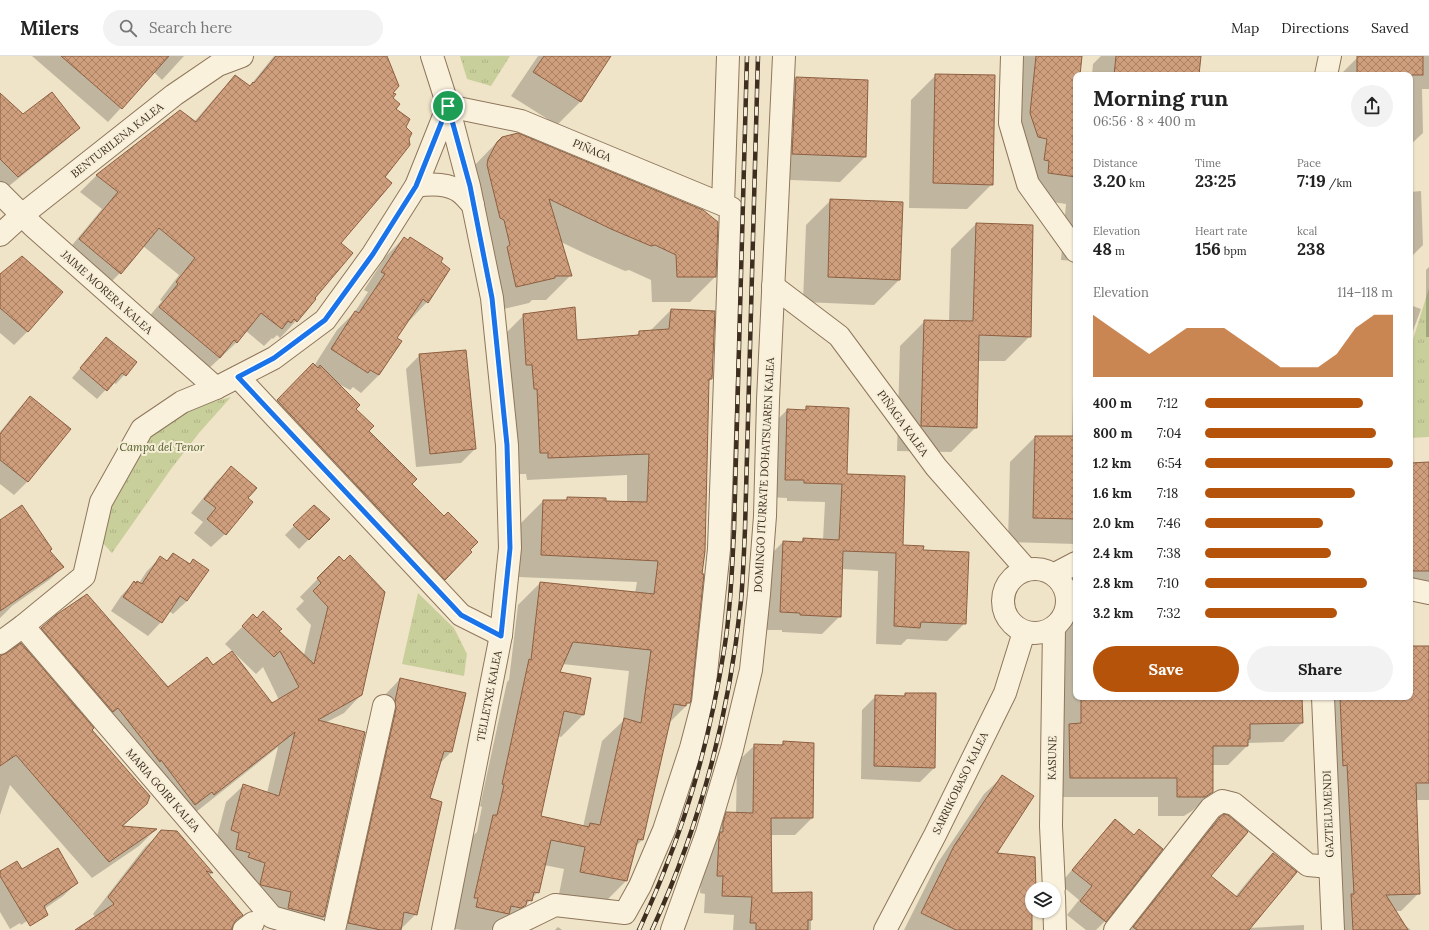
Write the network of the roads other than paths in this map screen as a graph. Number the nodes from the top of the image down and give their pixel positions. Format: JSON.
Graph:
{"nodes":[{"id":1,"x":242,"y":56,"type":"edge"},
{"id":2,"x":432,"y":56,"type":"edge"},
{"id":3,"x":728,"y":56,"type":"edge"},
{"id":4,"x":784,"y":56,"type":"edge"},
{"id":5,"x":1012,"y":56,"type":"edge"},
{"id":6,"x":1330,"y":56,"type":"edge"},
{"id":7,"x":1327,"y":72,"type":"edge"},
{"id":8,"x":448,"y":106,"type":"junction"},
{"id":9,"x":416,"y":186,"type":"junction"},
{"id":10,"x":0,"y":193,"type":"edge"},
{"id":11,"x":473,"y":205,"type":"junction"},
{"id":12,"x":727,"y":206,"type":"junction"},
{"id":13,"x":22,"y":215,"type":"junction"},
{"id":14,"x":0,"y":235,"type":"edge"},
{"id":15,"x":1073,"y":247,"type":"edge"},
{"id":16,"x":773,"y":286,"type":"junction"},
{"id":17,"x":238,"y":377,"type":"junction"},
{"id":18,"x":216,"y":388,"type":"junction"},
{"id":19,"x":1073,"y":565,"type":"edge"},
{"id":20,"x":1026,"y":569,"type":"junction"},
{"id":21,"x":1055,"y":574,"type":"junction"},
{"id":22,"x":1413,"y":590,"type":"edge"},
{"id":23,"x":1429,"y":593,"type":"edge"},
{"id":24,"x":1072,"y":606,"type":"edge"},
{"id":25,"x":23,"y":626,"type":"junction"},
{"id":26,"x":1054,"y":628,"type":"junction"},
{"id":27,"x":1024,"y":632,"type":"junction"},
{"id":28,"x":501,"y":636,"type":"junction"},
{"id":29,"x":0,"y":642,"type":"edge"},
{"id":30,"x":1323,"y":700,"type":"edge"},
{"id":31,"x":384,"y":706,"type":"dead end"},
{"id":32,"x":1330,"y":867,"type":"junction"},
{"id":33,"x":1054,"y":882,"type":"edge"},
{"id":34,"x":1055,"y":918,"type":"edge"},
{"id":35,"x":318,"y":930,"type":"edge"},
{"id":36,"x":334,"y":930,"type":"edge"},
{"id":37,"x":442,"y":930,"type":"edge"},
{"id":38,"x":504,"y":930,"type":"edge"},
{"id":39,"x":672,"y":930,"type":"edge"},
{"id":40,"x":885,"y":930,"type":"edge"},
{"id":41,"x":1056,"y":930,"type":"edge"},
{"id":42,"x":1115,"y":930,"type":"edge"},
{"id":43,"x":1333,"y":930,"type":"edge"}],
"edges":[{"from":1,"to":13,"type":"street","name":"BENTURILENA KALEA"},
{"from":2,"to":8,"type":"street","name":"TELLETXE KALEA"},
{"from":3,"to":12,"type":"street"},
{"from":4,"to":16,"type":"street","name":"DOMINGO ITURRATE DOHATSUAREN KALEA"},
{"from":5,"to":15,"type":"street"},
{"from":6,"to":7,"type":"street"},
{"from":8,"to":9,"type":"street"},
{"from":8,"to":11,"type":"street","name":"TELLETXE KALEA"},
{"from":8,"to":12,"type":"street","name":"PIÑAGA"},
{"from":9,"to":11,"type":"street"},
{"from":9,"to":17,"type":"street"},
{"from":10,"to":13,"type":"street","name":"JAIME MORERA KALEA"},
{"from":11,"to":28,"type":"street","name":"TELLETXE KALEA"},
{"from":12,"to":38,"type":"street"},
{"from":13,"to":14,"type":"street","name":"BENTURILENA KALEA"},
{"from":13,"to":18,"type":"street","name":"JAIME MORERA KALEA"},
{"from":16,"to":20,"type":"street","name":"PIÑAGA KALEA"},
{"from":16,"to":39,"type":"street","name":"DOMINGO ITURRATE DOHATSUAREN KALEA"},
{"from":17,"to":18,"type":"street"},
{"from":17,"to":28,"type":"street"},
{"from":18,"to":25,"type":"street"},
{"from":19,"to":21,"type":"street"},
{"from":20,"to":21,"type":"street"},
{"from":20,"to":27,"type":"street"},
{"from":21,"to":24,"type":"street"},
{"from":22,"to":23,"type":"street"},
{"from":24,"to":26,"type":"street"},
{"from":25,"to":29,"type":"street"},
{"from":25,"to":35,"type":"street","name":"MARIA GOIRI KALEA"},
{"from":26,"to":27,"type":"street"},
{"from":26,"to":33,"type":"street","name":"KASUNE"},
{"from":27,"to":40,"type":"street","name":"SARRIKOBASO KALEA"},
{"from":28,"to":37,"type":"street","name":"TELLETXE KALEA"},
{"from":30,"to":32,"type":"street","name":"GAZTELUMENDI"},
{"from":31,"to":36,"type":"street"},
{"from":32,"to":42,"type":"street"},
{"from":32,"to":43,"type":"street","name":"GAZTELUMENDI"},
{"from":34,"to":41,"type":"street"}]}
